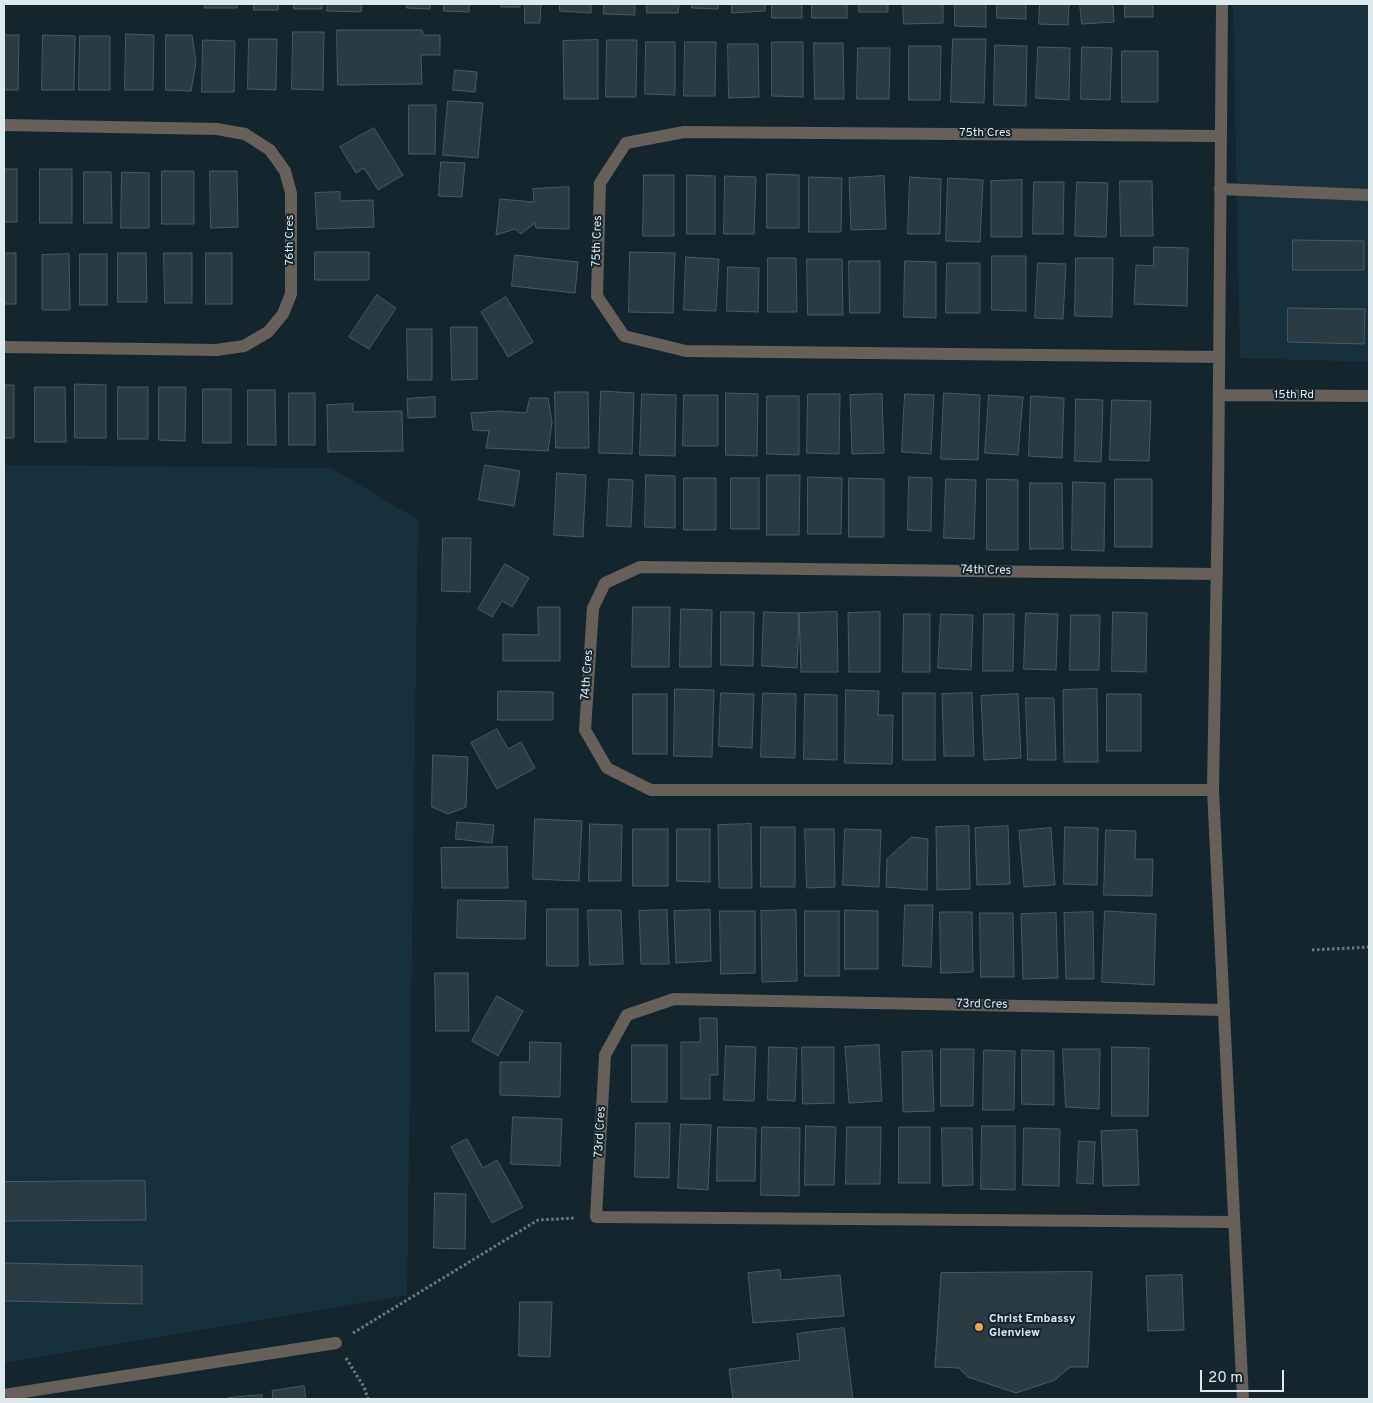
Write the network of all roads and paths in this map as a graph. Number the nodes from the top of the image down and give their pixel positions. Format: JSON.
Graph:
{"nodes":[{"id":1,"x":1222,"y":4,"type":"edge"},
{"id":2,"x":4,"y":125,"type":"edge"},
{"id":3,"x":1220,"y":136,"type":"junction"},
{"id":4,"x":1220,"y":189,"type":"junction"},
{"id":5,"x":1369,"y":195,"type":"edge"},
{"id":6,"x":4,"y":347,"type":"edge"},
{"id":7,"x":1219,"y":357,"type":"junction"},
{"id":8,"x":1219,"y":395,"type":"junction"},
{"id":9,"x":1369,"y":396,"type":"edge"},
{"id":10,"x":1217,"y":574,"type":"junction"},
{"id":11,"x":1213,"y":790,"type":"junction"},
{"id":12,"x":1369,"y":947,"type":"edge"},
{"id":13,"x":1312,"y":950,"type":"dead end"},
{"id":14,"x":1224,"y":1010,"type":"junction"},
{"id":15,"x":596,"y":1217,"type":"junction"},
{"id":16,"x":1233,"y":1222,"type":"junction"},
{"id":17,"x":336,"y":1343,"type":"junction"},
{"id":18,"x":4,"y":1395,"type":"edge"},
{"id":19,"x":368,"y":1399,"type":"edge"},
{"id":20,"x":1243,"y":1399,"type":"edge"}],
"edges":[{"from":1,"to":3,"type":"street"},
{"from":2,"to":6,"type":"street","name":"76th Cres"},
{"from":3,"to":4,"type":"street"},
{"from":3,"to":7,"type":"street","name":"75th Cres"},
{"from":4,"to":5,"type":"street"},
{"from":4,"to":7,"type":"street"},
{"from":7,"to":8,"type":"street"},
{"from":8,"to":9,"type":"street","name":"15th Rd"},
{"from":8,"to":10,"type":"street"},
{"from":10,"to":11,"type":"street"},
{"from":10,"to":11,"type":"street","name":"74th Cres"},
{"from":11,"to":14,"type":"street"},
{"from":12,"to":13,"type":"path"},
{"from":14,"to":15,"type":"street","name":"73rd Cres"},
{"from":14,"to":16,"type":"street"},
{"from":15,"to":16,"type":"street"},
{"from":15,"to":17,"type":"path"},
{"from":16,"to":20,"type":"street"},
{"from":17,"to":18,"type":"street"},
{"from":17,"to":19,"type":"path"}]}
